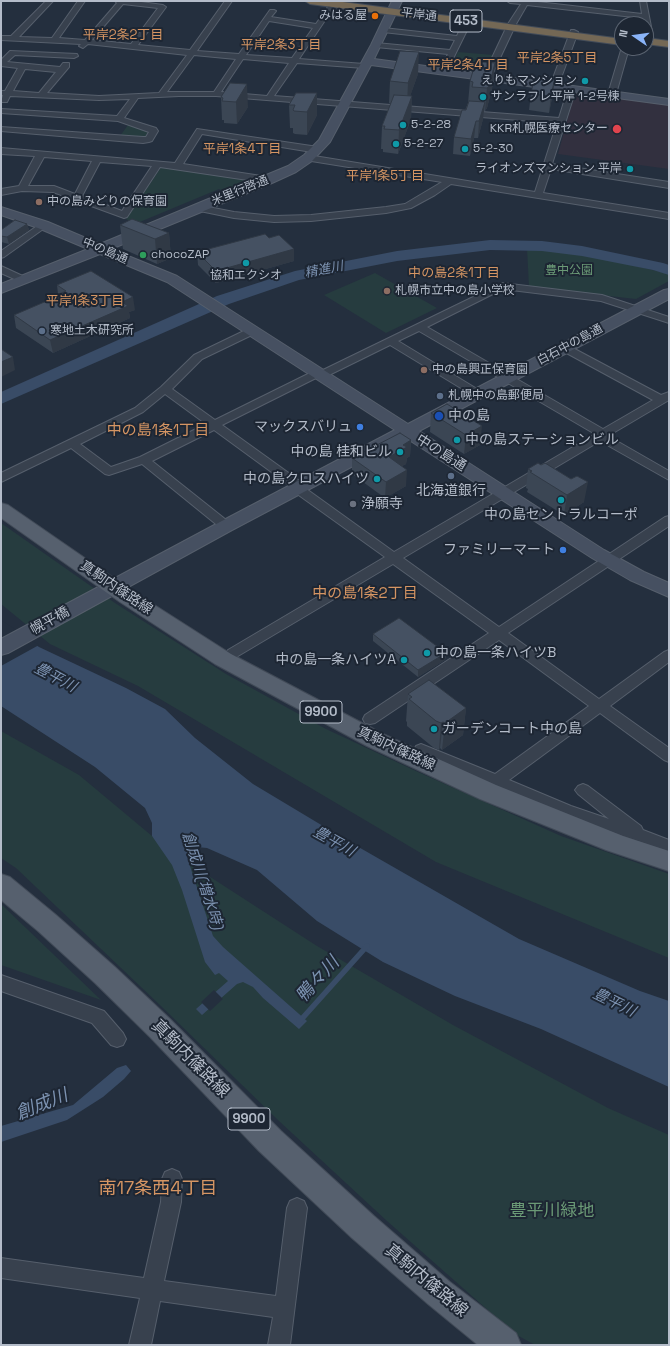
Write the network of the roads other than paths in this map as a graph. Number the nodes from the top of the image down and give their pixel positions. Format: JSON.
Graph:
{"nodes":[{"id":1,"x":50,"y":1,"type":"edge"},
{"id":2,"x":82,"y":1,"type":"edge"},
{"id":3,"x":118,"y":1,"type":"edge"},
{"id":4,"x":122,"y":1,"type":"edge"},
{"id":5,"x":229,"y":1,"type":"edge"},
{"id":6,"x":310,"y":1,"type":"edge"},
{"id":7,"x":510,"y":1,"type":"edge"},
{"id":8,"x":595,"y":1,"type":"edge"},
{"id":9,"x":643,"y":1,"type":"edge"},
{"id":10,"x":335,"y":2,"type":"edge"},
{"id":11,"x":526,"y":2,"type":"edge"},
{"id":12,"x":558,"y":4,"type":"edge"},
{"id":13,"x":394,"y":7,"type":"edge"},
{"id":14,"x":272,"y":10,"type":"dead end"},
{"id":15,"x":595,"y":10,"type":"junction"},
{"id":16,"x":644,"y":16,"type":"joint"},
{"id":17,"x":267,"y":19,"type":"junction"},
{"id":18,"x":468,"y":20,"type":"junction"},
{"id":19,"x":511,"y":25,"type":"junction"},
{"id":20,"x":318,"y":26,"type":"junction"},
{"id":21,"x":383,"y":30,"type":"junction"},
{"id":22,"x":573,"y":33,"type":"junction"},
{"id":23,"x":614,"y":37,"type":"edge"},
{"id":24,"x":1,"y":38,"type":"edge"},
{"id":25,"x":13,"y":38,"type":"junction"},
{"id":26,"x":459,"y":38,"type":"junction"},
{"id":27,"x":54,"y":40,"type":"junction"},
{"id":28,"x":614,"y":41,"type":"edge"},
{"id":29,"x":86,"y":42,"type":"junction"},
{"id":30,"x":654,"y":43,"type":"edge"},
{"id":31,"x":669,"y":44,"type":"edge"},
{"id":32,"x":376,"y":45,"type":"junction"},
{"id":33,"x":654,"y":45,"type":"edge"},
{"id":34,"x":132,"y":47,"type":"junction"},
{"id":35,"x":669,"y":48,"type":"edge"},
{"id":36,"x":452,"y":52,"type":"junction"},
{"id":37,"x":193,"y":53,"type":"junction"},
{"id":38,"x":74,"y":56,"type":"junction"},
{"id":39,"x":240,"y":56,"type":"junction"},
{"id":40,"x":623,"y":56,"type":"edge"},
{"id":41,"x":295,"y":61,"type":"junction"},
{"id":42,"x":366,"y":64,"type":"junction"},
{"id":43,"x":22,"y":67,"type":"junction"},
{"id":44,"x":62,"y":70,"type":"junction"},
{"id":45,"x":444,"y":71,"type":"junction"},
{"id":46,"x":487,"y":77,"type":"junction"},
{"id":47,"x":554,"y":86,"type":"junction"},
{"id":48,"x":572,"y":89,"type":"junction"},
{"id":49,"x":4,"y":93,"type":"edge"},
{"id":50,"x":162,"y":94,"type":"junction"},
{"id":51,"x":216,"y":94,"type":"junction"},
{"id":52,"x":612,"y":94,"type":"junction"},
{"id":53,"x":41,"y":95,"type":"junction"},
{"id":54,"x":135,"y":96,"type":"junction"},
{"id":55,"x":269,"y":98,"type":"junction"},
{"id":56,"x":669,"y":102,"type":"edge"},
{"id":57,"x":344,"y":104,"type":"junction"},
{"id":58,"x":1,"y":109,"type":"edge"},
{"id":59,"x":119,"y":119,"type":"junction"},
{"id":60,"x":561,"y":121,"type":"junction"},
{"id":61,"x":1,"y":129,"type":"edge"},
{"id":62,"x":318,"y":150,"type":"junction"},
{"id":63,"x":1,"y":151,"type":"edge"},
{"id":64,"x":41,"y":154,"type":"junction"},
{"id":65,"x":308,"y":158,"type":"junction"},
{"id":66,"x":98,"y":159,"type":"junction"},
{"id":67,"x":158,"y":164,"type":"junction"},
{"id":68,"x":178,"y":166,"type":"junction"},
{"id":69,"x":546,"y":166,"type":"junction"},
{"id":70,"x":268,"y":180,"type":"junction"},
{"id":71,"x":449,"y":181,"type":"junction"},
{"id":72,"x":669,"y":185,"type":"edge"},
{"id":73,"x":22,"y":188,"type":"junction"},
{"id":74,"x":1,"y":192,"type":"edge"},
{"id":75,"x":538,"y":196,"type":"junction"},
{"id":76,"x":77,"y":198,"type":"junction"},
{"id":77,"x":198,"y":208,"type":"junction"},
{"id":78,"x":1,"y":211,"type":"edge"},
{"id":79,"x":669,"y":216,"type":"edge"},
{"id":80,"x":43,"y":225,"type":"junction"},
{"id":81,"x":100,"y":249,"type":"junction"},
{"id":82,"x":1,"y":255,"type":"edge"},
{"id":83,"x":1,"y":268,"type":"edge"},
{"id":84,"x":24,"y":280,"type":"junction"},
{"id":85,"x":1,"y":289,"type":"edge"},
{"id":86,"x":669,"y":293,"type":"edge"},
{"id":87,"x":637,"y":310,"type":"junction"},
{"id":88,"x":669,"y":320,"type":"edge"},
{"id":89,"x":419,"y":327,"type":"junction"},
{"id":90,"x":252,"y":331,"type":"junction"},
{"id":91,"x":390,"y":341,"type":"junction"},
{"id":92,"x":565,"y":348,"type":"junction"},
{"id":93,"x":320,"y":374,"type":"junction"},
{"id":94,"x":507,"y":378,"type":"junction"},
{"id":95,"x":165,"y":389,"type":"junction"},
{"id":96,"x":478,"y":394,"type":"junction"},
{"id":97,"x":665,"y":398,"type":"edge"},
{"id":98,"x":214,"y":425,"type":"junction"},
{"id":99,"x":407,"y":431,"type":"junction"},
{"id":100,"x":602,"y":435,"type":"junction"},
{"id":101,"x":73,"y":444,"type":"junction"},
{"id":102,"x":144,"y":460,"type":"junction"},
{"id":103,"x":669,"y":476,"type":"edge"},
{"id":104,"x":1,"y":478,"type":"edge"},
{"id":105,"x":298,"y":488,"type":"junction"},
{"id":106,"x":504,"y":493,"type":"junction"},
{"id":107,"x":1,"y":509,"type":"edge"},
{"id":108,"x":669,"y":520,"type":"edge"},
{"id":109,"x":226,"y":526,"type":"junction"},
{"id":110,"x":393,"y":558,"type":"junction"},
{"id":111,"x":609,"y":560,"type":"junction"},
{"id":112,"x":107,"y":590,"type":"junction"},
{"id":113,"x":669,"y":591,"type":"edge"},
{"id":114,"x":497,"y":634,"type":"junction"},
{"id":115,"x":1,"y":648,"type":"edge"},
{"id":116,"x":233,"y":653,"type":"dead end"},
{"id":117,"x":669,"y":655,"type":"edge"},
{"id":118,"x":599,"y":706,"type":"junction"},
{"id":119,"x":370,"y":719,"type":"dead end"},
{"id":120,"x":421,"y":750,"type":"dead end"},
{"id":121,"x":669,"y":756,"type":"edge"},
{"id":122,"x":497,"y":782,"type":"junction"},
{"id":123,"x":583,"y":790,"type":"dead end"},
{"id":124,"x":645,"y":838,"type":"junction"},
{"id":125,"x":668,"y":848,"type":"edge"},
{"id":126,"x":1,"y":885,"type":"edge"},
{"id":127,"x":1,"y":983,"type":"edge"},
{"id":128,"x":117,"y":1039,"type":"dead end"},
{"id":129,"x":172,"y":1179,"type":"dead end"},
{"id":130,"x":298,"y":1208,"type":"dead end"},
{"id":131,"x":1,"y":1268,"type":"edge"},
{"id":132,"x":152,"y":1289,"type":"junction"},
{"id":133,"x":285,"y":1308,"type":"junction"},
{"id":134,"x":140,"y":1345,"type":"edge"},
{"id":135,"x":279,"y":1345,"type":"edge"},
{"id":136,"x":504,"y":1345,"type":"edge"}],
"edges":[{"from":1,"to":25,"type":"street"},
{"from":2,"to":27,"type":"street"},
{"from":3,"to":4,"type":"street"},
{"from":4,"to":29,"type":"street"},
{"from":4,"to":34,"type":"street"},
{"from":5,"to":37,"type":"street"},
{"from":6,"to":10,"type":"highway","name":"平岸通","number":"453"},
{"from":7,"to":11,"type":"street"},
{"from":8,"to":15,"type":"street"},
{"from":9,"to":16,"type":"street"},
{"from":10,"to":13,"type":"highway","name":"平岸通","number":"453"},
{"from":10,"to":20,"type":"street"},
{"from":11,"to":12,"type":"street"},
{"from":11,"to":19,"type":"street"},
{"from":12,"to":15,"type":"street"},
{"from":13,"to":18,"type":"highway","name":"平岸通","number":"453"},
{"from":13,"to":21,"type":"street","name":"米里行啓通"},
{"from":14,"to":17,"type":"street"},
{"from":15,"to":16,"type":"street"},
{"from":17,"to":20,"type":"street"},
{"from":17,"to":39,"type":"street"},
{"from":18,"to":19,"type":"highway","name":"平岸通","number":"453"},
{"from":18,"to":26,"type":"street"},
{"from":19,"to":22,"type":"highway","name":"平岸通","number":"453"},
{"from":19,"to":46,"type":"street"},
{"from":20,"to":41,"type":"street"},
{"from":21,"to":26,"type":"street"},
{"from":21,"to":32,"type":"street","name":"米里行啓通"},
{"from":22,"to":23,"type":"highway","name":"平岸通","number":"453"},
{"from":22,"to":28,"type":"highway","name":"平岸通","number":"453"},
{"from":22,"to":47,"type":"street"},
{"from":24,"to":25,"type":"street"},
{"from":25,"to":27,"type":"street"},
{"from":26,"to":36,"type":"street"},
{"from":27,"to":29,"type":"street"},
{"from":29,"to":34,"type":"street"},
{"from":29,"to":38,"type":"street"},
{"from":30,"to":31,"type":"highway"},
{"from":32,"to":36,"type":"street"},
{"from":32,"to":42,"type":"street","name":"米里行啓通"},
{"from":33,"to":35,"type":"highway"},
{"from":34,"to":37,"type":"street"},
{"from":36,"to":45,"type":"street"},
{"from":37,"to":39,"type":"street"},
{"from":37,"to":50,"type":"street"},
{"from":38,"to":43,"type":"street"},
{"from":38,"to":44,"type":"street"},
{"from":39,"to":41,"type":"street"},
{"from":39,"to":51,"type":"street"},
{"from":40,"to":52,"type":"street"},
{"from":41,"to":42,"type":"street"},
{"from":41,"to":55,"type":"street"},
{"from":42,"to":45,"type":"street"},
{"from":42,"to":57,"type":"street","name":"米里行啓通"},
{"from":43,"to":44,"type":"street"},
{"from":43,"to":49,"type":"street"},
{"from":44,"to":53,"type":"street"},
{"from":45,"to":46,"type":"street"},
{"from":46,"to":47,"type":"street"},
{"from":47,"to":48,"type":"street"},
{"from":48,"to":52,"type":"street"},
{"from":48,"to":60,"type":"street"},
{"from":49,"to":53,"type":"street"},
{"from":49,"to":58,"type":"street"},
{"from":50,"to":51,"type":"street"},
{"from":50,"to":54,"type":"street"},
{"from":51,"to":55,"type":"street"},
{"from":52,"to":56,"type":"street"},
{"from":53,"to":54,"type":"street"},
{"from":54,"to":59,"type":"street"},
{"from":55,"to":57,"type":"street"},
{"from":57,"to":60,"type":"street"},
{"from":57,"to":62,"type":"street","name":"米里行啓通"},
{"from":58,"to":59,"type":"street"},
{"from":59,"to":61,"type":"street"},
{"from":60,"to":69,"type":"street"},
{"from":62,"to":65,"type":"street","name":"米里行啓通"},
{"from":62,"to":68,"type":"street"},
{"from":63,"to":64,"type":"street"},
{"from":64,"to":66,"type":"street"},
{"from":64,"to":73,"type":"street"},
{"from":65,"to":70,"type":"street","name":"米里行啓通"},
{"from":65,"to":71,"type":"street"},
{"from":66,"to":67,"type":"street"},
{"from":66,"to":76,"type":"street"},
{"from":67,"to":68,"type":"street"},
{"from":67,"to":76,"type":"street"},
{"from":68,"to":70,"type":"street"},
{"from":69,"to":72,"type":"street"},
{"from":69,"to":75,"type":"street"},
{"from":70,"to":77,"type":"street","name":"米里行啓通"},
{"from":71,"to":75,"type":"street"},
{"from":71,"to":77,"type":"street"},
{"from":73,"to":74,"type":"street"},
{"from":73,"to":76,"type":"street"},
{"from":75,"to":79,"type":"street"},
{"from":77,"to":81,"type":"street","name":"米里行啓通"},
{"from":78,"to":80,"type":"street","name":"中の島通"},
{"from":80,"to":81,"type":"street","name":"中の島通"},
{"from":80,"to":82,"type":"street"},
{"from":81,"to":84,"type":"street","name":"米里行啓通"},
{"from":81,"to":90,"type":"street","name":"中の島通"},
{"from":83,"to":84,"type":"street"},
{"from":84,"to":85,"type":"street","name":"米里行啓通"},
{"from":86,"to":87,"type":"street","name":"白石中の島通"},
{"from":87,"to":88,"type":"street"},
{"from":87,"to":89,"type":"street"},
{"from":87,"to":92,"type":"street","name":"白石中の島通"},
{"from":89,"to":91,"type":"street"},
{"from":89,"to":94,"type":"street"},
{"from":90,"to":93,"type":"street","name":"中の島通"},
{"from":90,"to":95,"type":"street"},
{"from":91,"to":93,"type":"street"},
{"from":91,"to":96,"type":"street"},
{"from":92,"to":94,"type":"street","name":"白石中の島通"},
{"from":92,"to":97,"type":"street"},
{"from":93,"to":98,"type":"street"},
{"from":93,"to":99,"type":"street","name":"中の島通"},
{"from":94,"to":96,"type":"street","name":"白石中の島通"},
{"from":94,"to":100,"type":"street"},
{"from":95,"to":98,"type":"street"},
{"from":95,"to":101,"type":"street"},
{"from":96,"to":99,"type":"street","name":"白石中の島通"},
{"from":97,"to":100,"type":"street"},
{"from":98,"to":102,"type":"street"},
{"from":98,"to":105,"type":"street"},
{"from":99,"to":105,"type":"street","name":"白石中の島通"},
{"from":99,"to":106,"type":"street","name":"中の島通"},
{"from":100,"to":103,"type":"street"},
{"from":100,"to":106,"type":"street"},
{"from":101,"to":102,"type":"street"},
{"from":101,"to":104,"type":"street"},
{"from":102,"to":109,"type":"street"},
{"from":105,"to":109,"type":"street","name":"白石中の島通"},
{"from":105,"to":110,"type":"street"},
{"from":106,"to":110,"type":"street"},
{"from":106,"to":111,"type":"street","name":"中の島通"},
{"from":107,"to":112,"type":"main road","name":"真駒内篠路線","number":"9900"},
{"from":108,"to":111,"type":"street"},
{"from":109,"to":112,"type":"street","name":"幌平橋"},
{"from":110,"to":114,"type":"street"},
{"from":110,"to":116,"type":"street"},
{"from":111,"to":113,"type":"street","name":"中の島通"},
{"from":111,"to":114,"type":"street"},
{"from":112,"to":115,"type":"street","name":"幌平橋"},
{"from":112,"to":125,"type":"main road","name":"真駒内篠路線","number":"9900"},
{"from":114,"to":118,"type":"street"},
{"from":114,"to":119,"type":"street"},
{"from":117,"to":118,"type":"street"},
{"from":118,"to":121,"type":"street"},
{"from":118,"to":122,"type":"street"},
{"from":120,"to":122,"type":"street"},
{"from":122,"to":124,"type":"street"},
{"from":123,"to":124,"type":"street"},
{"from":124,"to":125,"type":"street"},
{"from":126,"to":136,"type":"main road","name":"真駒内篠路線","number":"9900"},
{"from":127,"to":128,"type":"street"},
{"from":129,"to":132,"type":"street"},
{"from":130,"to":133,"type":"street"},
{"from":131,"to":132,"type":"street"},
{"from":132,"to":133,"type":"street"},
{"from":132,"to":134,"type":"street"},
{"from":133,"to":135,"type":"street"}]}
